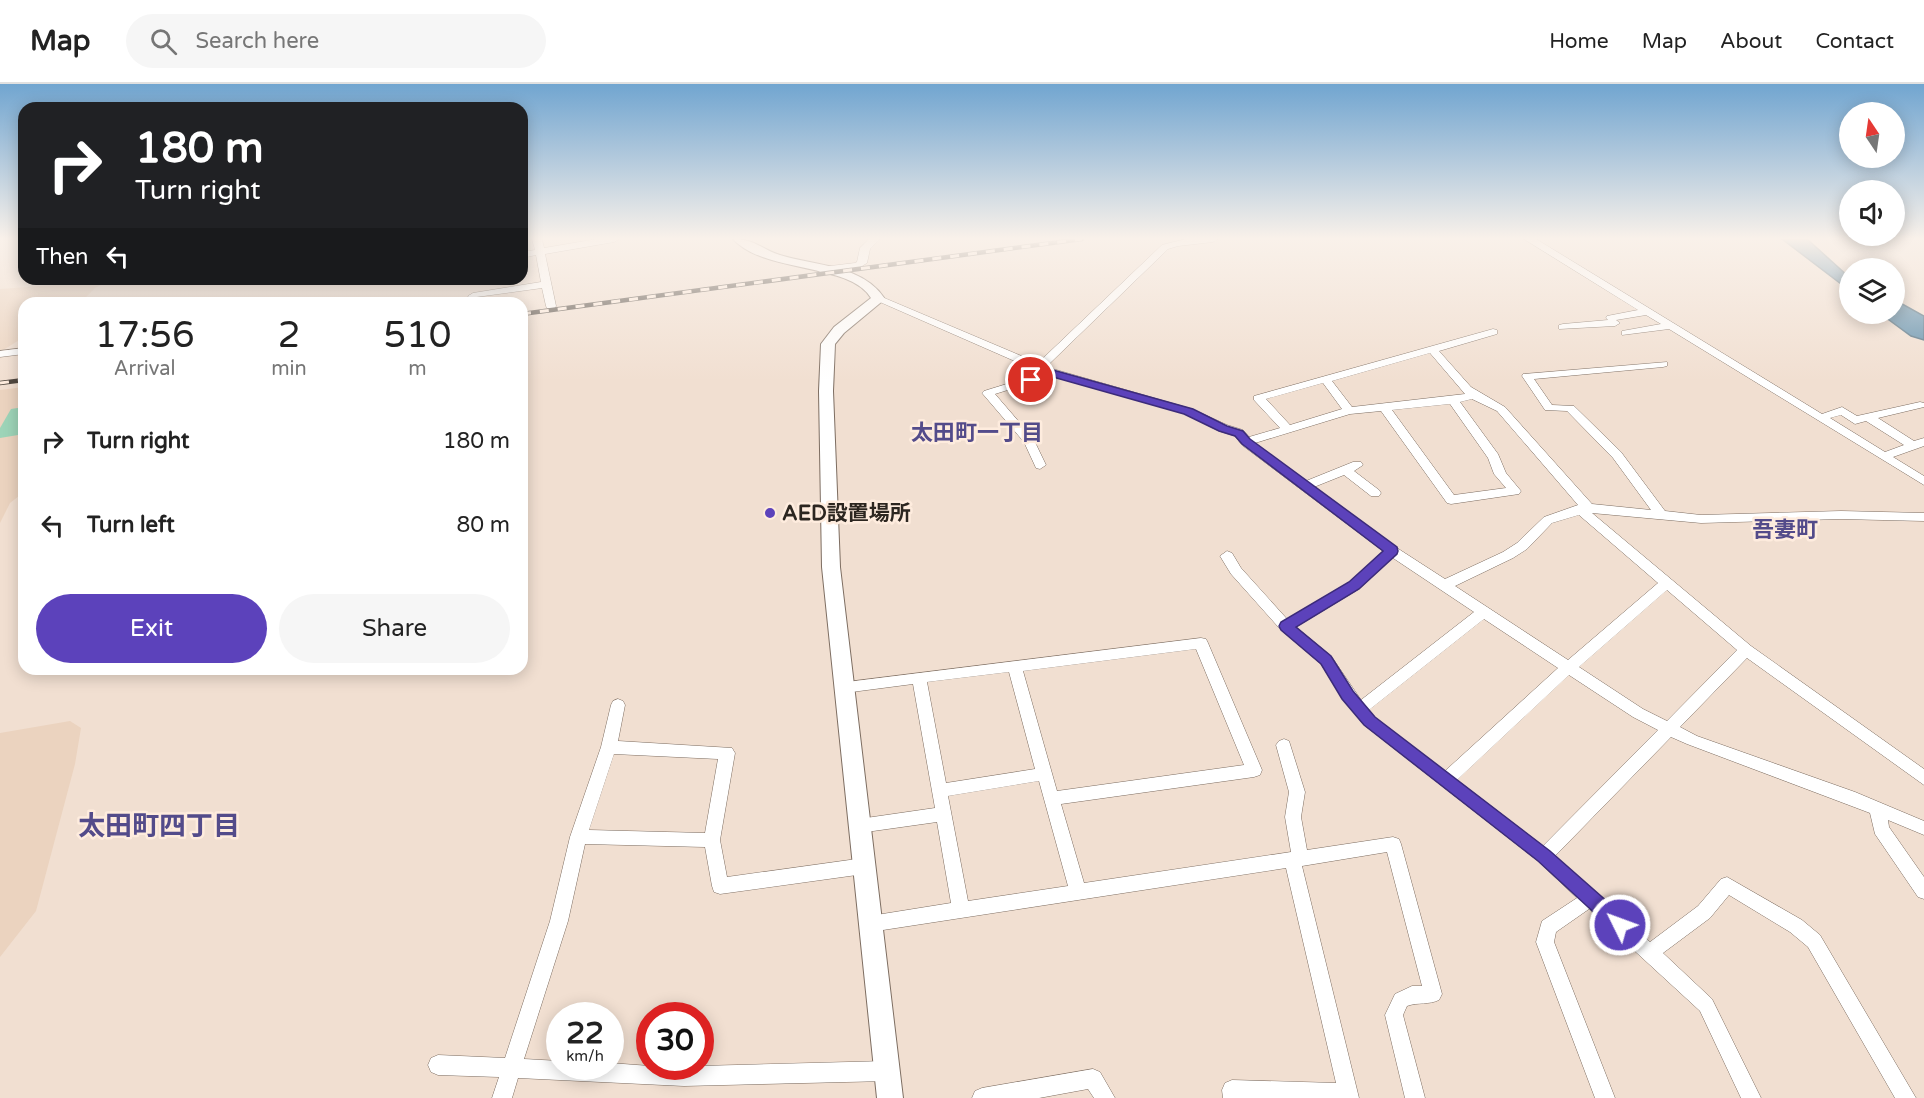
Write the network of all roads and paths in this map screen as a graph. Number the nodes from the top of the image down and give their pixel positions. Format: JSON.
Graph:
{"nodes":[{"id":1,"x":533,"y":286,"type":"edge"},
{"id":2,"x":547,"y":286,"type":"edge"},
{"id":3,"x":867,"y":286,"type":"edge"},
{"id":4,"x":1124,"y":286,"type":"edge"},
{"id":5,"x":1606,"y":286,"type":"edge"},
{"id":6,"x":473,"y":296,"type":"dead end"},
{"id":7,"x":878,"y":299,"type":"junction"},
{"id":8,"x":550,"y":306,"type":"dead end"},
{"id":9,"x":1648,"y":312,"type":"junction"},
{"id":10,"x":1671,"y":326,"type":"junction"},
{"id":11,"x":1563,"y":327,"type":"dead end"},
{"id":12,"x":1493,"y":332,"type":"dead end"},
{"id":13,"x":1626,"y":333,"type":"dead end"},
{"id":14,"x":1432,"y":349,"type":"junction"},
{"id":15,"x":18,"y":352,"type":"edge"},
{"id":16,"x":0,"y":354,"type":"edge"},
{"id":17,"x":1663,"y":364,"type":"dead end"},
{"id":18,"x":1041,"y":367,"type":"junction"},
{"id":19,"x":1053,"y":374,"type":"junction"},
{"id":20,"x":1325,"y":378,"type":"junction"},
{"id":21,"x":1473,"y":395,"type":"junction"},
{"id":22,"x":1453,"y":400,"type":"junction"},
{"id":23,"x":1920,"y":405,"type":"dead end"},
{"id":24,"x":1384,"y":407,"type":"junction"},
{"id":25,"x":1349,"y":411,"type":"junction"},
{"id":26,"x":1869,"y":417,"type":"junction"},
{"id":27,"x":1820,"y":418,"type":"junction"},
{"id":28,"x":1288,"y":430,"type":"junction"},
{"id":29,"x":1246,"y":442,"type":"junction"},
{"id":30,"x":1918,"y":443,"type":"edge"},
{"id":31,"x":1884,"y":456,"type":"junction"},
{"id":32,"x":1040,"y":465,"type":"dead end"},
{"id":33,"x":1924,"y":481,"type":"edge"},
{"id":34,"x":1305,"y":486,"type":"junction"},
{"id":35,"x":1375,"y":493,"type":"dead end"},
{"id":36,"x":1584,"y":508,"type":"junction"},
{"id":37,"x":1662,"y":516,"type":"junction"},
{"id":38,"x":1924,"y":517,"type":"edge"},
{"id":39,"x":1392,"y":551,"type":"junction"},
{"id":40,"x":1227,"y":556,"type":"dead end"},
{"id":41,"x":1666,"y":583,"type":"junction"},
{"id":42,"x":1444,"y":585,"type":"junction"},
{"id":43,"x":1483,"y":612,"type":"junction"},
{"id":44,"x":1286,"y":626,"type":"junction"},
{"id":45,"x":1746,"y":650,"type":"junction"},
{"id":46,"x":1014,"y":666,"type":"junction"},
{"id":47,"x":1569,"y":667,"type":"junction"},
{"id":48,"x":919,"y":677,"type":"junction"},
{"id":49,"x":844,"y":687,"type":"junction"},
{"id":50,"x":618,"y":705,"type":"dead end"},
{"id":51,"x":1360,"y":709,"type":"junction"},
{"id":52,"x":1668,"y":729,"type":"junction"},
{"id":53,"x":1284,"y":745,"type":"dead end"},
{"id":54,"x":609,"y":747,"type":"junction"},
{"id":55,"x":1043,"y":774,"type":"junction"},
{"id":56,"x":1924,"y":778,"type":"edge"},
{"id":57,"x":1446,"y":780,"type":"junction"},
{"id":58,"x":940,"y":791,"type":"junction"},
{"id":59,"x":1050,"y":799,"type":"junction"},
{"id":60,"x":1878,"y":811,"type":"junction"},
{"id":61,"x":944,"y":814,"type":"junction"},
{"id":62,"x":859,"y":826,"type":"junction"},
{"id":63,"x":1924,"y":828,"type":"edge"},
{"id":64,"x":578,"y":837,"type":"junction"},
{"id":65,"x":712,"y":840,"type":"junction"},
{"id":66,"x":1544,"y":856,"type":"junction"},
{"id":67,"x":1297,"y":860,"type":"junction"},
{"id":68,"x":864,"y":866,"type":"junction"},
{"id":69,"x":1924,"y":891,"type":"edge"},
{"id":70,"x":1078,"y":892,"type":"junction"},
{"id":71,"x":1591,"y":898,"type":"junction"},
{"id":72,"x":961,"y":910,"type":"junction"},
{"id":73,"x":870,"y":924,"type":"junction"},
{"id":74,"x":1650,"y":952,"type":"junction"},
{"id":75,"x":438,"y":1065,"type":"dead end"},
{"id":76,"x":511,"y":1068,"type":"junction"},
{"id":77,"x":887,"y":1071,"type":"junction"},
{"id":78,"x":1348,"y":1096,"type":"edge"},
{"id":79,"x":502,"y":1098,"type":"edge"},
{"id":80,"x":890,"y":1098,"type":"edge"},
{"id":81,"x":982,"y":1098,"type":"edge"},
{"id":82,"x":1105,"y":1098,"type":"edge"},
{"id":83,"x":1233,"y":1098,"type":"edge"},
{"id":84,"x":1414,"y":1098,"type":"edge"},
{"id":85,"x":1605,"y":1098,"type":"edge"},
{"id":86,"x":1751,"y":1098,"type":"edge"},
{"id":87,"x":1906,"y":1098,"type":"edge"}],
"edges":[{"from":1,"to":6,"type":"street"},
{"from":2,"to":8,"type":"street"},
{"from":3,"to":7,"type":"street"},
{"from":4,"to":18,"type":"street"},
{"from":5,"to":9,"type":"street"},
{"from":7,"to":18,"type":"street"},
{"from":7,"to":49,"type":"street"},
{"from":9,"to":10,"type":"street"},
{"from":9,"to":11,"type":"street"},
{"from":10,"to":13,"type":"street"},
{"from":10,"to":27,"type":"street"},
{"from":12,"to":14,"type":"street"},
{"from":14,"to":20,"type":"street"},
{"from":14,"to":21,"type":"street"},
{"from":15,"to":16,"type":"street"},
{"from":17,"to":37,"type":"street"},
{"from":18,"to":19,"type":"street"},
{"from":19,"to":29,"type":"street"},
{"from":19,"to":32,"type":"street"},
{"from":20,"to":25,"type":"street"},
{"from":20,"to":28,"type":"street"},
{"from":21,"to":22,"type":"street"},
{"from":21,"to":36,"type":"street"},
{"from":22,"to":24,"type":"street"},
{"from":22,"to":24,"type":"street"},
{"from":23,"to":26,"type":"street"},
{"from":24,"to":25,"type":"street"},
{"from":25,"to":28,"type":"street"},
{"from":26,"to":27,"type":"street"},
{"from":26,"to":30,"type":"street"},
{"from":27,"to":31,"type":"street"},
{"from":28,"to":29,"type":"street"},
{"from":29,"to":34,"type":"street"},
{"from":30,"to":31,"type":"street"},
{"from":31,"to":33,"type":"street"},
{"from":34,"to":35,"type":"street"},
{"from":34,"to":39,"type":"street"},
{"from":36,"to":37,"type":"street"},
{"from":36,"to":41,"type":"street"},
{"from":36,"to":42,"type":"street"},
{"from":37,"to":38,"type":"street"},
{"from":39,"to":42,"type":"street"},
{"from":39,"to":44,"type":"street"},
{"from":40,"to":44,"type":"street"},
{"from":41,"to":45,"type":"street"},
{"from":41,"to":47,"type":"street"},
{"from":42,"to":43,"type":"street"},
{"from":43,"to":47,"type":"street"},
{"from":43,"to":51,"type":"street"},
{"from":44,"to":51,"type":"street"},
{"from":45,"to":52,"type":"street"},
{"from":45,"to":56,"type":"street"},
{"from":46,"to":48,"type":"street"},
{"from":46,"to":55,"type":"street"},
{"from":46,"to":59,"type":"street"},
{"from":47,"to":52,"type":"street"},
{"from":47,"to":57,"type":"street"},
{"from":48,"to":49,"type":"street"},
{"from":48,"to":58,"type":"street"},
{"from":49,"to":62,"type":"street"},
{"from":50,"to":54,"type":"street"},
{"from":51,"to":57,"type":"street"},
{"from":52,"to":60,"type":"street"},
{"from":52,"to":66,"type":"street"},
{"from":53,"to":67,"type":"street"},
{"from":54,"to":64,"type":"street"},
{"from":54,"to":65,"type":"street"},
{"from":55,"to":58,"type":"street"},
{"from":55,"to":59,"type":"street"},
{"from":57,"to":66,"type":"street"},
{"from":58,"to":61,"type":"street"},
{"from":59,"to":70,"type":"street"},
{"from":60,"to":63,"type":"street"},
{"from":60,"to":69,"type":"street"},
{"from":61,"to":62,"type":"street"},
{"from":61,"to":72,"type":"street"},
{"from":62,"to":68,"type":"street"},
{"from":64,"to":65,"type":"street"},
{"from":64,"to":76,"type":"street"},
{"from":65,"to":68,"type":"street"},
{"from":66,"to":71,"type":"street"},
{"from":67,"to":70,"type":"street"},
{"from":67,"to":78,"type":"street"},
{"from":67,"to":84,"type":"street"},
{"from":68,"to":73,"type":"street"},
{"from":70,"to":72,"type":"street"},
{"from":71,"to":74,"type":"street"},
{"from":71,"to":85,"type":"street"},
{"from":72,"to":73,"type":"street"},
{"from":73,"to":77,"type":"street"},
{"from":74,"to":86,"type":"street"},
{"from":74,"to":87,"type":"street"},
{"from":75,"to":76,"type":"street"},
{"from":76,"to":77,"type":"street"},
{"from":76,"to":79,"type":"street"},
{"from":77,"to":80,"type":"street"},
{"from":78,"to":83,"type":"street"},
{"from":81,"to":82,"type":"street"}]}
